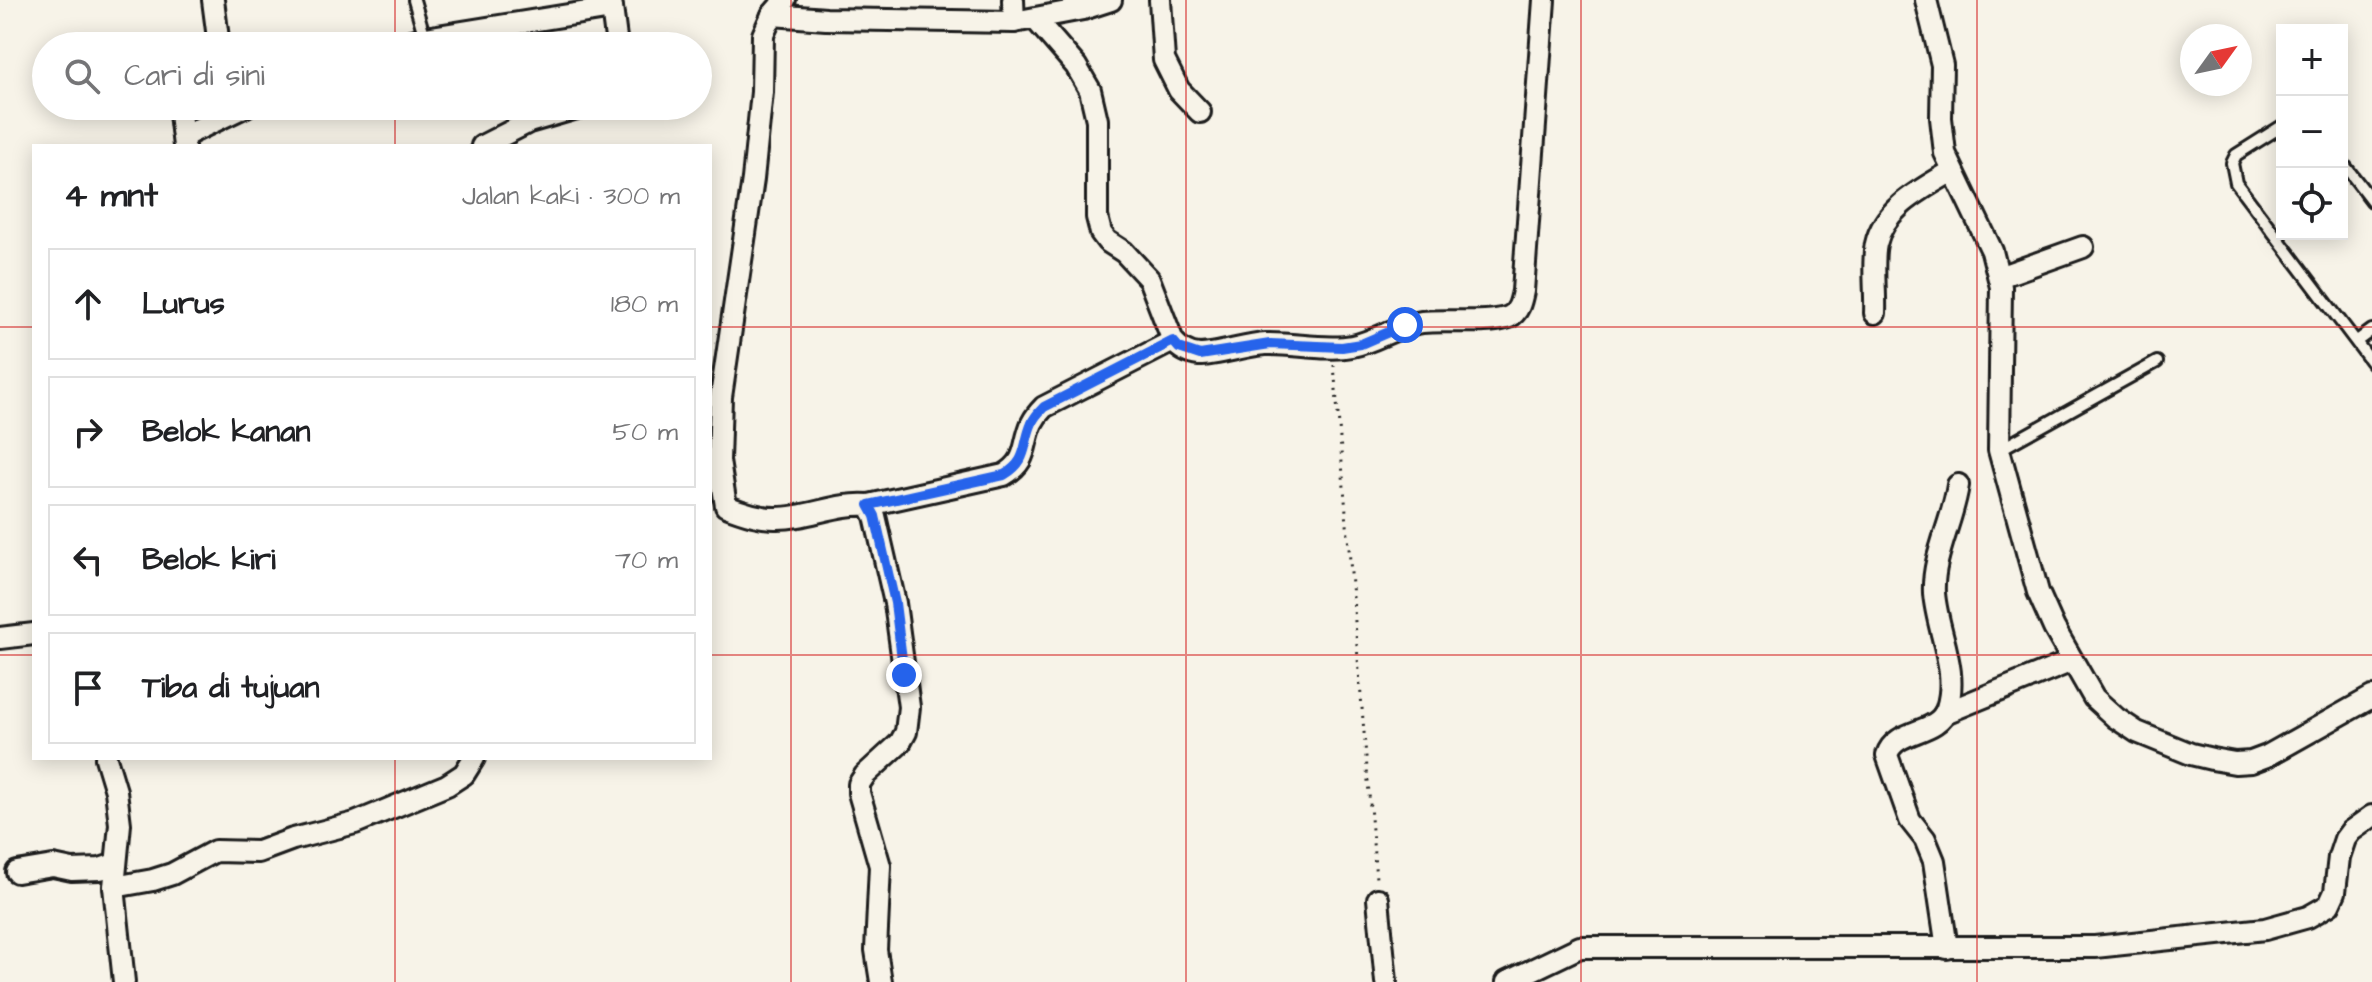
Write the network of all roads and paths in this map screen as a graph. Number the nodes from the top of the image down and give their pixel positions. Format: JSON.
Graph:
{"nodes":[{"id":1,"x":213,"y":0,"type":"edge"},
{"id":2,"x":414,"y":0,"type":"edge"},
{"id":3,"x":1013,"y":0,"type":"edge"},
{"id":4,"x":1111,"y":0,"type":"edge"},
{"id":5,"x":1160,"y":0,"type":"edge"},
{"id":6,"x":1544,"y":0,"type":"edge"},
{"id":7,"x":1926,"y":0,"type":"edge"},
{"id":8,"x":612,"y":4,"type":"edge"},
{"id":9,"x":778,"y":8,"type":"edge"},
{"id":10,"x":1036,"y":20,"type":"junction"},
{"id":11,"x":1014,"y":22,"type":"junction"},
{"id":12,"x":217,"y":32,"type":"edge"},
{"id":13,"x":423,"y":32,"type":"edge"},
{"id":14,"x":458,"y":32,"type":"edge"},
{"id":15,"x":615,"y":32,"type":"edge"},
{"id":16,"x":1200,"y":112,"type":"dead end"},
{"id":17,"x":181,"y":120,"type":"edge"},
{"id":18,"x":221,"y":120,"type":"edge"},
{"id":19,"x":536,"y":120,"type":"edge"},
{"id":20,"x":2276,"y":130,"type":"edge"},
{"id":21,"x":184,"y":141,"type":"edge"},
{"id":22,"x":486,"y":144,"type":"edge"},
{"id":23,"x":2347,"y":168,"type":"edge"},
{"id":24,"x":1952,"y":171,"type":"junction"},
{"id":25,"x":2372,"y":201,"type":"edge"},
{"id":26,"x":2083,"y":247,"type":"dead end"},
{"id":27,"x":1999,"y":277,"type":"junction"},
{"id":28,"x":1875,"y":313,"type":"dead end"},
{"id":29,"x":2372,"y":330,"type":"edge"},
{"id":30,"x":1173,"y":341,"type":"junction"},
{"id":31,"x":2357,"y":341,"type":"junction"},
{"id":32,"x":1330,"y":346,"type":"junction"},
{"id":33,"x":2157,"y":362,"type":"dead end"},
{"id":34,"x":2372,"y":363,"type":"edge"},
{"id":35,"x":1999,"y":450,"type":"junction"},
{"id":36,"x":1958,"y":485,"type":"dead end"},
{"id":37,"x":869,"y":505,"type":"junction"},
{"id":38,"x":718,"y":508,"type":"edge"},
{"id":39,"x":32,"y":634,"type":"edge"},
{"id":40,"x":0,"y":638,"type":"edge"},
{"id":41,"x":2072,"y":661,"type":"junction"},
{"id":42,"x":2372,"y":697,"type":"edge"},
{"id":43,"x":1945,"y":713,"type":"junction"},
{"id":44,"x":107,"y":760,"type":"edge"},
{"id":45,"x":473,"y":760,"type":"edge"},
{"id":46,"x":2372,"y":816,"type":"edge"},
{"id":47,"x":115,"y":864,"type":"junction"},
{"id":48,"x":17,"y":872,"type":"dead end"},
{"id":49,"x":114,"y":887,"type":"junction"},
{"id":50,"x":1378,"y":899,"type":"joint"},
{"id":51,"x":1947,"y":948,"type":"junction"},
{"id":52,"x":124,"y":982,"type":"edge"},
{"id":53,"x":881,"y":982,"type":"edge"},
{"id":54,"x":1386,"y":982,"type":"edge"},
{"id":55,"x":1507,"y":982,"type":"edge"}],
"edges":[{"from":1,"to":12,"type":"street"},
{"from":2,"to":13,"type":"lane"},
{"from":3,"to":11,"type":"street"},
{"from":4,"to":10,"type":"street"},
{"from":5,"to":16,"type":"street"},
{"from":6,"to":32,"type":"street"},
{"from":7,"to":24,"type":"street"},
{"from":8,"to":14,"type":"street"},
{"from":8,"to":15,"type":"street"},
{"from":9,"to":11,"type":"street"},
{"from":9,"to":38,"type":"street"},
{"from":10,"to":11,"type":"street"},
{"from":10,"to":30,"type":"street"},
{"from":17,"to":21,"type":"street"},
{"from":18,"to":21,"type":"street"},
{"from":19,"to":22,"type":"street"},
{"from":20,"to":31,"type":"lane"},
{"from":23,"to":25,"type":"lane"},
{"from":24,"to":27,"type":"street"},
{"from":24,"to":28,"type":"street"},
{"from":26,"to":27,"type":"street"},
{"from":27,"to":35,"type":"street"},
{"from":29,"to":31,"type":"lane"},
{"from":30,"to":32,"type":"street"},
{"from":30,"to":37,"type":"street"},
{"from":31,"to":34,"type":"lane"},
{"from":32,"to":50,"type":"path"},
{"from":33,"to":35,"type":"lane"},
{"from":35,"to":41,"type":"street"},
{"from":36,"to":43,"type":"street"},
{"from":37,"to":38,"type":"street"},
{"from":37,"to":53,"type":"street"},
{"from":39,"to":40,"type":"street"},
{"from":41,"to":42,"type":"street"},
{"from":41,"to":43,"type":"street"},
{"from":43,"to":51,"type":"street"},
{"from":44,"to":47,"type":"street"},
{"from":45,"to":49,"type":"street"},
{"from":46,"to":51,"type":"street"},
{"from":47,"to":48,"type":"street"},
{"from":47,"to":49,"type":"street"},
{"from":49,"to":52,"type":"street"},
{"from":50,"to":54,"type":"street"},
{"from":51,"to":55,"type":"street"}]}
